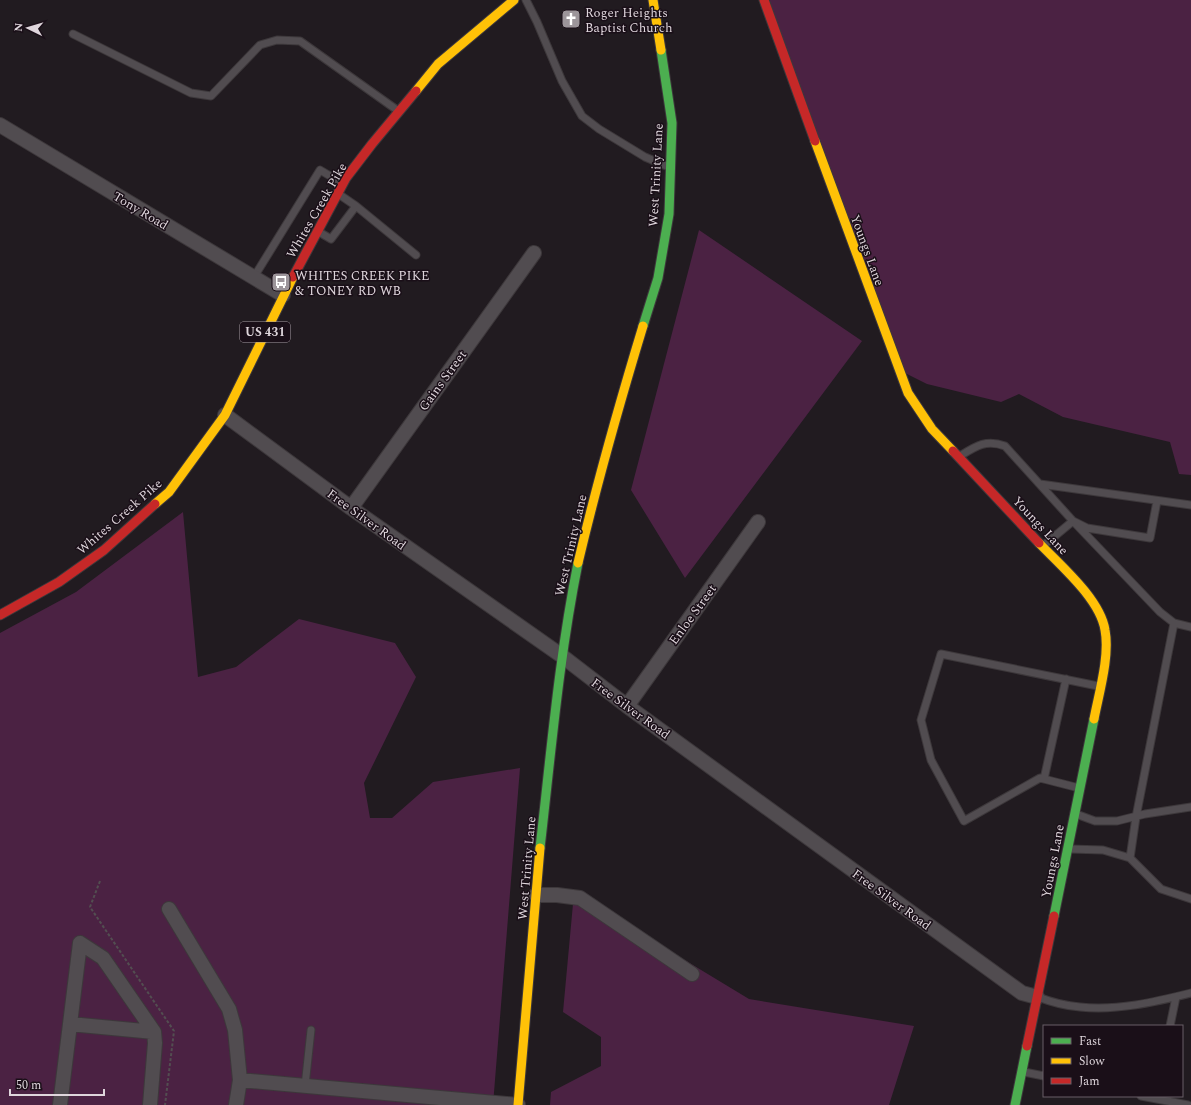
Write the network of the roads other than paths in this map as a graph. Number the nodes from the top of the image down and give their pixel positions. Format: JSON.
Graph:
{"nodes":[{"id":1,"x":514,"y":0,"type":"edge"},
{"id":2,"x":526,"y":0,"type":"edge"},
{"id":3,"x":653,"y":0,"type":"edge"},
{"id":4,"x":764,"y":0,"type":"edge"},
{"id":5,"x":73,"y":34,"type":"dead end"},
{"id":6,"x":398,"y":112,"type":"junction"},
{"id":7,"x":0,"y":125,"type":"edge"},
{"id":8,"x":671,"y":168,"type":"junction"},
{"id":9,"x":344,"y":184,"type":"junction"},
{"id":10,"x":338,"y":194,"type":"junction"},
{"id":11,"x":356,"y":206,"type":"junction"},
{"id":12,"x":318,"y":231,"type":"junction"},
{"id":13,"x":534,"y":253,"type":"dead end"},
{"id":14,"x":416,"y":255,"type":"dead end"},
{"id":15,"x":254,"y":277,"type":"junction"},
{"id":16,"x":283,"y":295,"type":"junction"},
{"id":17,"x":225,"y":415,"type":"junction"},
{"id":18,"x":959,"y":457,"type":"junction"},
{"id":19,"x":1040,"y":484,"type":"junction"},
{"id":20,"x":1156,"y":500,"type":"junction"},
{"id":21,"x":1191,"y":505,"type":"edge"},
{"id":22,"x":351,"y":508,"type":"junction"},
{"id":23,"x":1073,"y":521,"type":"junction"},
{"id":24,"x":758,"y":522,"type":"dead end"},
{"id":25,"x":1043,"y":546,"type":"junction"},
{"id":26,"x":0,"y":614,"type":"edge"},
{"id":27,"x":1174,"y":623,"type":"junction"},
{"id":28,"x":1191,"y":627,"type":"edge"},
{"id":29,"x":562,"y":656,"type":"junction"},
{"id":30,"x":1066,"y":679,"type":"junction"},
{"id":31,"x":1100,"y":686,"type":"junction"},
{"id":32,"x":627,"y":706,"type":"junction"},
{"id":33,"x":1044,"y":780,"type":"junction"},
{"id":34,"x":1080,"y":788,"type":"junction"},
{"id":35,"x":1191,"y":807,"type":"edge"},
{"id":36,"x":1075,"y":814,"type":"junction"},
{"id":37,"x":1136,"y":817,"type":"junction"},
{"id":38,"x":1068,"y":848,"type":"junction"},
{"id":39,"x":1130,"y":858,"type":"junction"},
{"id":40,"x":536,"y":895,"type":"junction"},
{"id":41,"x":1191,"y":899,"type":"edge"},
{"id":42,"x":169,"y":909,"type":"dead end"},
{"id":43,"x":692,"y":974,"type":"dead end"},
{"id":44,"x":1191,"y":993,"type":"edge"},
{"id":45,"x":1037,"y":997,"type":"junction"},
{"id":46,"x":1176,"y":997,"type":"junction"},
{"id":47,"x":70,"y":1024,"type":"junction"},
{"id":48,"x":1170,"y":1025,"type":"edge"},
{"id":49,"x":311,"y":1030,"type":"dead end"},
{"id":50,"x":154,"y":1032,"type":"junction"},
{"id":51,"x":1022,"y":1071,"type":"junction"},
{"id":52,"x":1043,"y":1076,"type":"edge"},
{"id":53,"x":240,"y":1080,"type":"junction"},
{"id":54,"x":305,"y":1086,"type":"junction"},
{"id":55,"x":1154,"y":1097,"type":"edge"},
{"id":56,"x":407,"y":1100,"type":"edge"},
{"id":57,"x":60,"y":1105,"type":"edge"},
{"id":58,"x":150,"y":1105,"type":"edge"},
{"id":59,"x":236,"y":1105,"type":"edge"},
{"id":60,"x":518,"y":1105,"type":"edge"},
{"id":61,"x":1015,"y":1105,"type":"edge"},
{"id":62,"x":1188,"y":1105,"type":"edge"}],
"edges":[{"from":1,"to":6,"type":"main road","name":"Whites Creek Pike","number":"US 431"},
{"from":2,"to":8,"type":"lane"},
{"from":3,"to":8,"type":"main road","name":"West Trinity Lane"},
{"from":4,"to":18,"type":"main road","name":"Youngs Lane"},
{"from":5,"to":6,"type":"lane"},
{"from":6,"to":9,"type":"main road","name":"Whites Creek Pike","number":"US 431"},
{"from":7,"to":15,"type":"street","name":"Tony Road"},
{"from":8,"to":29,"type":"main road","name":"West Trinity Lane"},
{"from":9,"to":10,"type":"main road","name":"Whites Creek Pike","number":"US 431"},
{"from":9,"to":15,"type":"lane"},
{"from":10,"to":11,"type":"lane"},
{"from":10,"to":12,"type":"main road","name":"Whites Creek Pike","number":"US 431"},
{"from":11,"to":12,"type":"lane"},
{"from":11,"to":14,"type":"lane"},
{"from":12,"to":16,"type":"main road","name":"Whites Creek Pike","number":"US 431"},
{"from":13,"to":22,"type":"street","name":"Gains Street"},
{"from":15,"to":16,"type":"street","name":"Tony Road"},
{"from":16,"to":17,"type":"main road","name":"Whites Creek Pike","number":"US 431"},
{"from":17,"to":22,"type":"street","name":"Free Silver Road"},
{"from":17,"to":26,"type":"main road","name":"Whites Creek Pike","number":"US 431"},
{"from":18,"to":19,"type":"lane"},
{"from":18,"to":25,"type":"main road","name":"Youngs Lane"},
{"from":19,"to":20,"type":"lane"},
{"from":19,"to":23,"type":"lane"},
{"from":20,"to":21,"type":"lane"},
{"from":20,"to":23,"type":"lane"},
{"from":22,"to":29,"type":"street","name":"Free Silver Road"},
{"from":23,"to":25,"type":"lane"},
{"from":23,"to":27,"type":"lane"},
{"from":24,"to":32,"type":"street","name":"Enloe Street"},
{"from":25,"to":31,"type":"main road","name":"Youngs Lane"},
{"from":27,"to":28,"type":"lane"},
{"from":27,"to":37,"type":"lane"},
{"from":29,"to":32,"type":"street","name":"Free Silver Road"},
{"from":29,"to":40,"type":"main road","name":"West Trinity Lane"},
{"from":30,"to":31,"type":"lane"},
{"from":30,"to":33,"type":"lane"},
{"from":30,"to":33,"type":"lane"},
{"from":31,"to":34,"type":"main road","name":"Youngs Lane"},
{"from":32,"to":45,"type":"street","name":"Free Silver Road"},
{"from":33,"to":34,"type":"lane"},
{"from":34,"to":36,"type":"main road","name":"Youngs Lane"},
{"from":35,"to":37,"type":"lane"},
{"from":36,"to":37,"type":"lane"},
{"from":36,"to":38,"type":"main road","name":"Youngs Lane"},
{"from":37,"to":39,"type":"lane"},
{"from":38,"to":39,"type":"lane"},
{"from":38,"to":45,"type":"main road","name":"Youngs Lane"},
{"from":39,"to":41,"type":"lane"},
{"from":40,"to":43,"type":"street"},
{"from":40,"to":60,"type":"main road","name":"West Trinity Lane"},
{"from":42,"to":53,"type":"street"},
{"from":44,"to":46,"type":"lane"},
{"from":45,"to":46,"type":"lane"},
{"from":45,"to":51,"type":"main road","name":"Youngs Lane"},
{"from":46,"to":48,"type":"lane"},
{"from":47,"to":50,"type":"street"},
{"from":47,"to":50,"type":"street"},
{"from":47,"to":57,"type":"street"},
{"from":49,"to":54,"type":"lane"},
{"from":50,"to":58,"type":"street"},
{"from":51,"to":52,"type":"lane"},
{"from":51,"to":61,"type":"main road","name":"Youngs Lane"},
{"from":53,"to":54,"type":"street"},
{"from":53,"to":59,"type":"street"},
{"from":54,"to":56,"type":"street"},
{"from":55,"to":62,"type":"lane"},
{"from":56,"to":60,"type":"street"}]}
